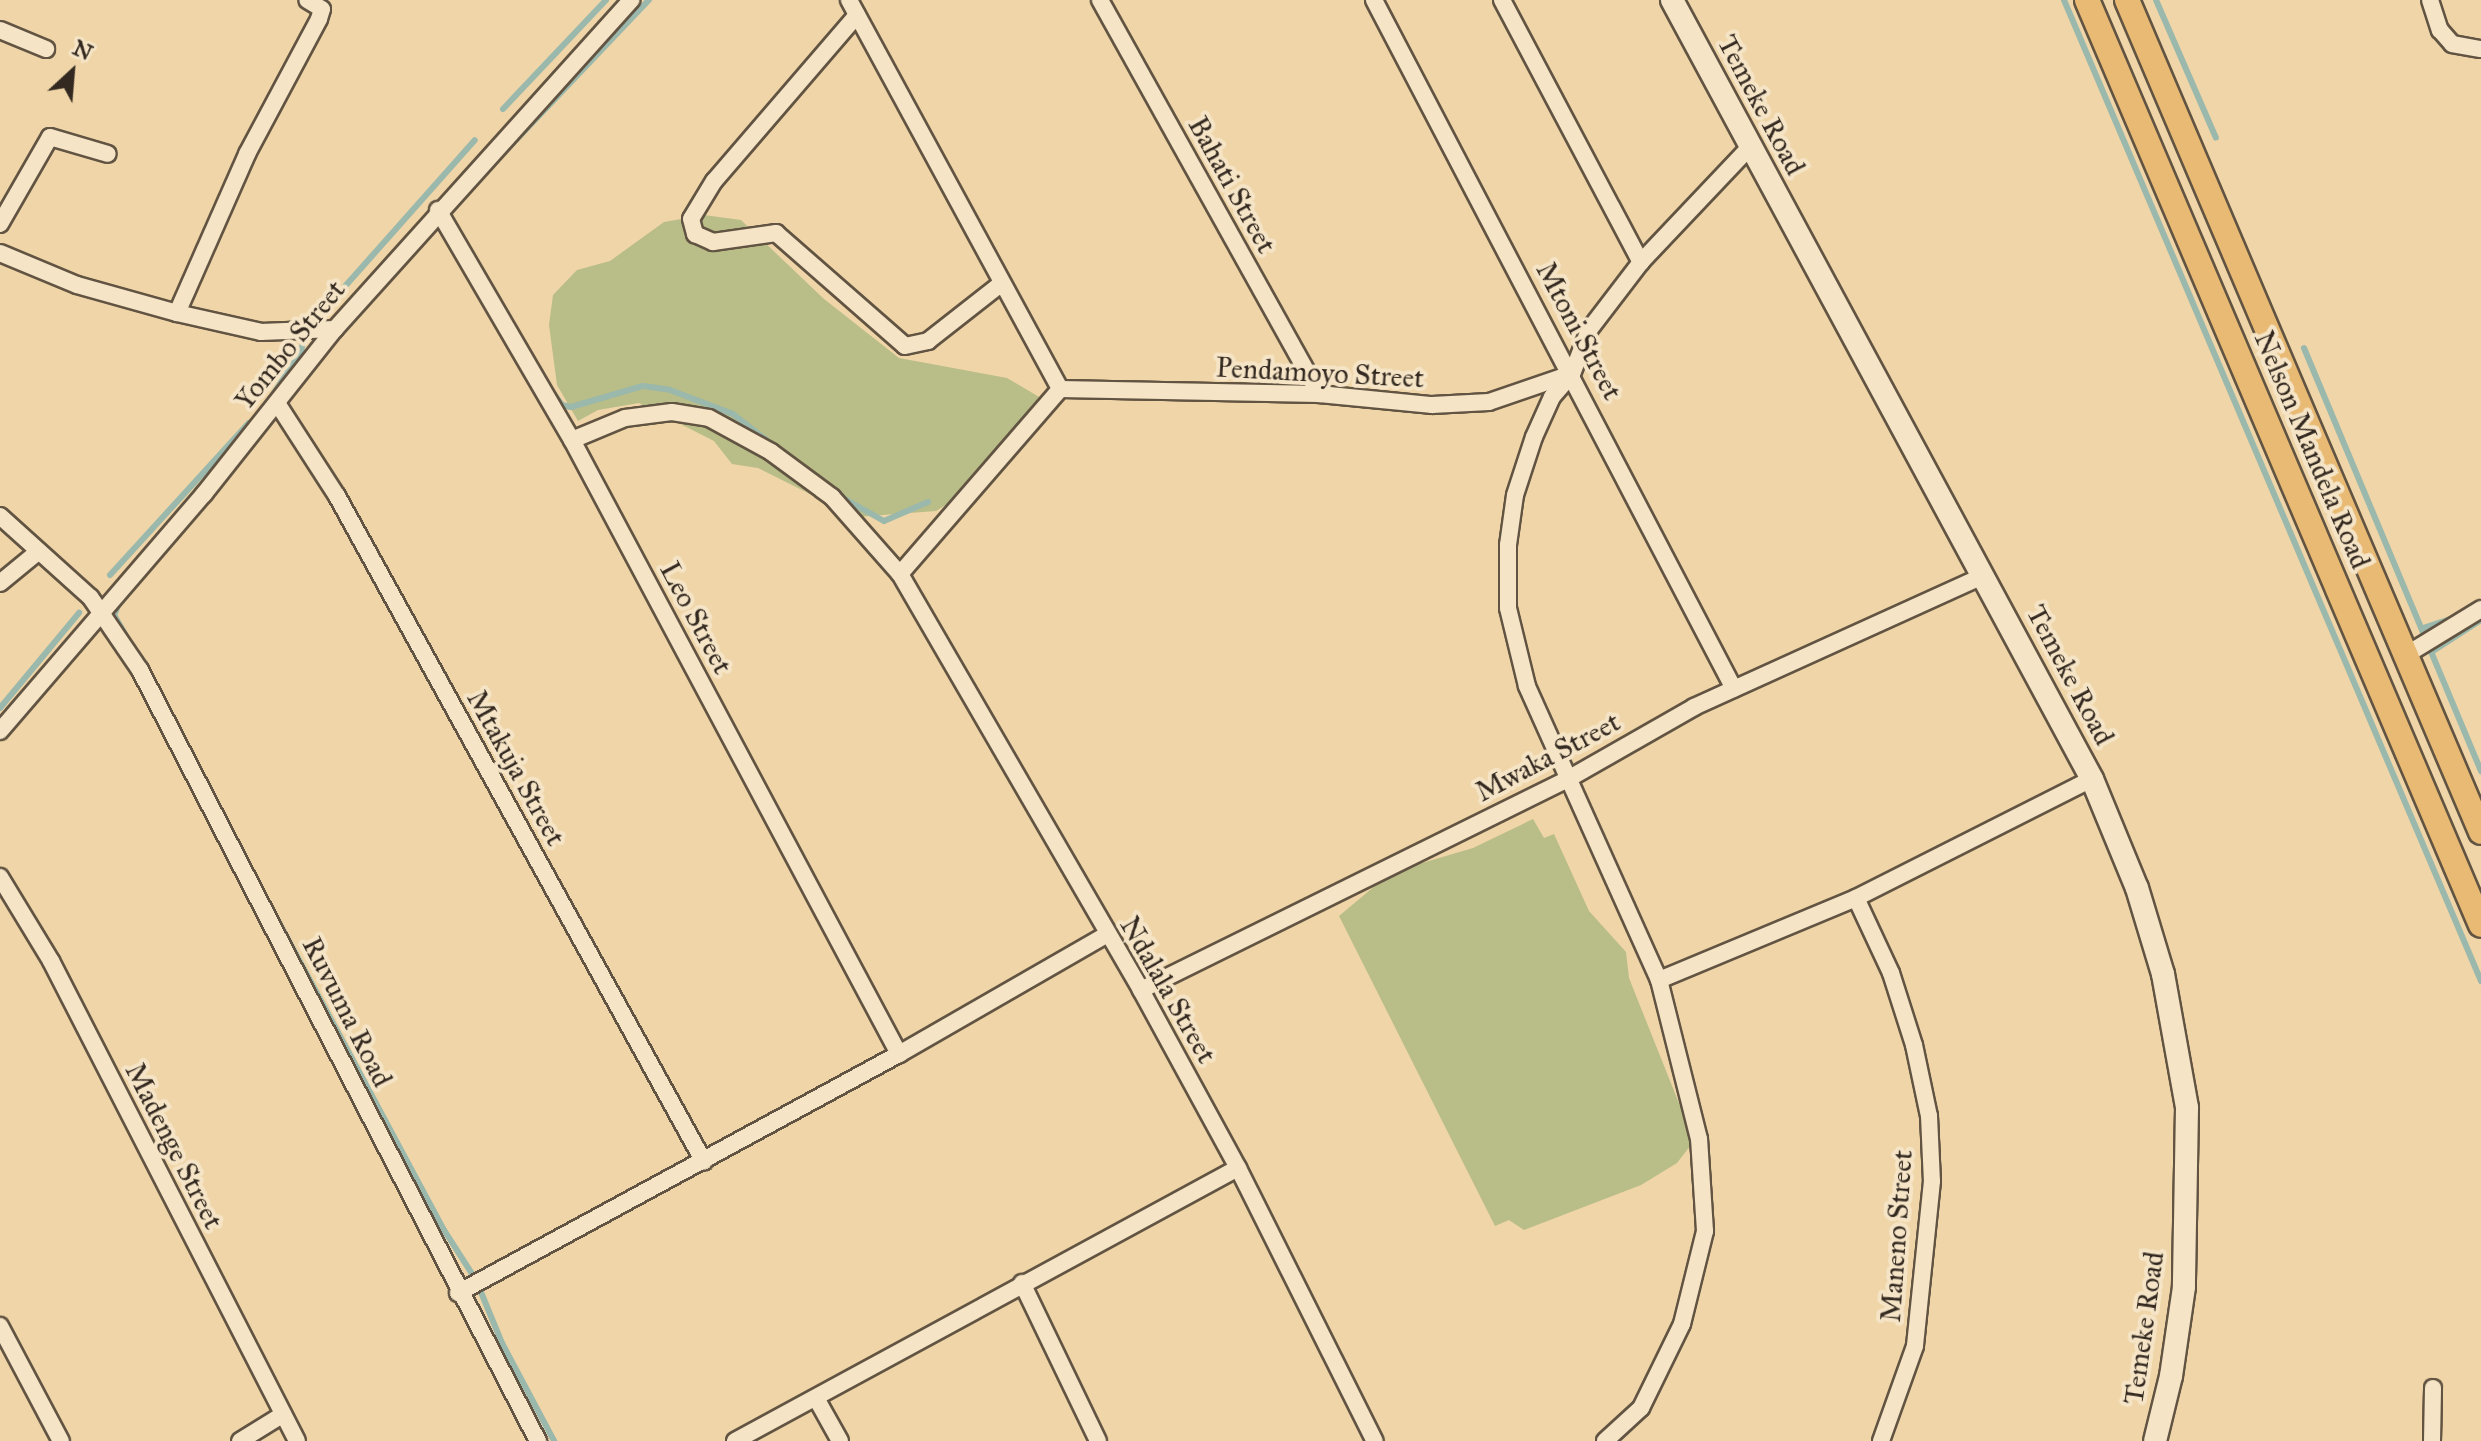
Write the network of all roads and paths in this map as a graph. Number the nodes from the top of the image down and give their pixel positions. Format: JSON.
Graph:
{"nodes":[{"id":1,"x":307,"y":0,"type":"edge"},
{"id":2,"x":631,"y":0,"type":"edge"},
{"id":3,"x":849,"y":0,"type":"edge"},
{"id":4,"x":1100,"y":0,"type":"edge"},
{"id":5,"x":1374,"y":0,"type":"edge"},
{"id":6,"x":1502,"y":0,"type":"edge"},
{"id":7,"x":1672,"y":0,"type":"edge"},
{"id":8,"x":2087,"y":0,"type":"edge"},
{"id":9,"x":2127,"y":0,"type":"edge"},
{"id":10,"x":2430,"y":0,"type":"edge"},
{"id":11,"x":857,"y":15,"type":"junction"},
{"id":12,"x":0,"y":30,"type":"edge"},
{"id":13,"x":46,"y":49,"type":"dead end"},
{"id":14,"x":2481,"y":49,"type":"edge"},
{"id":15,"x":1748,"y":149,"type":"junction"},
{"id":16,"x":108,"y":154,"type":"dead end"},
{"id":17,"x":438,"y":210,"type":"junction"},
{"id":18,"x":0,"y":224,"type":"edge"},
{"id":19,"x":0,"y":253,"type":"edge"},
{"id":20,"x":1641,"y":262,"type":"junction"},
{"id":21,"x":1002,"y":283,"type":"junction"},
{"id":22,"x":177,"y":313,"type":"junction"},
{"id":23,"x":335,"y":329,"type":"junction"},
{"id":24,"x":1572,"y":374,"type":"junction"},
{"id":25,"x":1060,"y":390,"type":"junction"},
{"id":26,"x":1319,"y":394,"type":"junction"},
{"id":27,"x":277,"y":403,"type":"junction"},
{"id":28,"x":572,"y":440,"type":"junction"},
{"id":29,"x":0,"y":516,"type":"edge"},
{"id":30,"x":39,"y":551,"type":"junction"},
{"id":31,"x":900,"y":574,"type":"junction"},
{"id":32,"x":1983,"y":576,"type":"junction"},
{"id":33,"x":0,"y":583,"type":"edge"},
{"id":34,"x":2481,"y":609,"type":"edge"},
{"id":35,"x":101,"y":611,"type":"junction"},
{"id":36,"x":2406,"y":655,"type":"junction"},
{"id":37,"x":1734,"y":689,"type":"junction"},
{"id":38,"x":0,"y":731,"type":"edge"},
{"id":39,"x":1568,"y":779,"type":"junction"},
{"id":40,"x":2092,"y":779,"type":"junction"},
{"id":41,"x":2481,"y":832,"type":"edge"},
{"id":42,"x":0,"y":877,"type":"edge"},
{"id":43,"x":1856,"y":898,"type":"junction"},
{"id":44,"x":2481,"y":925,"type":"edge"},
{"id":45,"x":1106,"y":935,"type":"junction"},
{"id":46,"x":1659,"y":980,"type":"junction"},
{"id":47,"x":1141,"y":990,"type":"junction"},
{"id":48,"x":899,"y":1054,"type":"junction"},
{"id":49,"x":704,"y":1162,"type":"junction"},
{"id":50,"x":1238,"y":1168,"type":"junction"},
{"id":51,"x":1022,"y":1283,"type":"junction"},
{"id":52,"x":458,"y":1293,"type":"junction"},
{"id":53,"x":0,"y":1326,"type":"edge"},
{"id":54,"x":2433,"y":1388,"type":"dead end"},
{"id":55,"x":816,"y":1398,"type":"junction"},
{"id":56,"x":282,"y":1415,"type":"junction"},
{"id":57,"x":61,"y":1441,"type":"edge"},
{"id":58,"x":240,"y":1441,"type":"edge"},
{"id":59,"x":297,"y":1441,"type":"edge"},
{"id":60,"x":538,"y":1441,"type":"edge"},
{"id":61,"x":735,"y":1441,"type":"edge"},
{"id":62,"x":840,"y":1441,"type":"edge"},
{"id":63,"x":1098,"y":1441,"type":"edge"},
{"id":64,"x":1375,"y":1441,"type":"edge"},
{"id":65,"x":1605,"y":1441,"type":"edge"},
{"id":66,"x":1881,"y":1441,"type":"edge"},
{"id":67,"x":2155,"y":1441,"type":"edge"},
{"id":68,"x":2432,"y":1441,"type":"edge"}],
"edges":[{"from":1,"to":22,"type":"street"},
{"from":2,"to":17,"type":"street","name":"Yombo Street"},
{"from":3,"to":11,"type":"street"},
{"from":4,"to":26,"type":"street","name":"Bahati Street"},
{"from":5,"to":24,"type":"street","name":"Mtoni Street"},
{"from":6,"to":20,"type":"street"},
{"from":7,"to":15,"type":"street","name":"Temeke Road"},
{"from":8,"to":44,"type":"main road","name":"Nelson Mandela Road"},
{"from":9,"to":36,"type":"main road","name":"Nelson Mandela Road"},
{"from":10,"to":14,"type":"street"},
{"from":11,"to":21,"type":"street"},
{"from":11,"to":21,"type":"street"},
{"from":12,"to":13,"type":"street"},
{"from":15,"to":20,"type":"street"},
{"from":15,"to":32,"type":"street","name":"Temeke Road"},
{"from":16,"to":18,"type":"street"},
{"from":17,"to":23,"type":"street","name":"Yombo Street"},
{"from":17,"to":28,"type":"street","name":"Leo Street"},
{"from":19,"to":22,"type":"street"},
{"from":20,"to":24,"type":"street"},
{"from":21,"to":25,"type":"street"},
{"from":22,"to":23,"type":"street"},
{"from":23,"to":27,"type":"street","name":"Yombo Street"},
{"from":24,"to":26,"type":"street","name":"Pendamoyo Street"},
{"from":24,"to":37,"type":"street","name":"Mtoni Street"},
{"from":24,"to":39,"type":"street"},
{"from":25,"to":26,"type":"street","name":"Pendamoyo Street"},
{"from":25,"to":31,"type":"street"},
{"from":27,"to":35,"type":"street","name":"Yombo Street"},
{"from":27,"to":49,"type":"street","name":"Mtakuja Street"},
{"from":28,"to":31,"type":"street","name":"Ndalala Street"},
{"from":28,"to":48,"type":"street","name":"Leo Street"},
{"from":29,"to":30,"type":"street","name":"Ruvuma Road"},
{"from":30,"to":33,"type":"street"},
{"from":30,"to":35,"type":"street","name":"Ruvuma Road"},
{"from":31,"to":45,"type":"street","name":"Ndalala Street"},
{"from":32,"to":37,"type":"street","name":"Mwaka Street"},
{"from":32,"to":40,"type":"street","name":"Temeke Road"},
{"from":34,"to":36,"type":"street"},
{"from":35,"to":38,"type":"street","name":"Yombo Street"},
{"from":35,"to":52,"type":"street","name":"Ruvuma Road"},
{"from":36,"to":41,"type":"main road","name":"Nelson Mandela Road"},
{"from":37,"to":39,"type":"street","name":"Mwaka Street"},
{"from":39,"to":46,"type":"street"},
{"from":39,"to":47,"type":"street","name":"Mwaka Street"},
{"from":40,"to":43,"type":"street"},
{"from":40,"to":67,"type":"street","name":"Temeke Road"},
{"from":42,"to":56,"type":"street","name":"Madenge Street"},
{"from":43,"to":46,"type":"street"},
{"from":43,"to":66,"type":"street","name":"Maneno Street"},
{"from":45,"to":47,"type":"street","name":"Ndalala Street"},
{"from":45,"to":48,"type":"street"},
{"from":46,"to":65,"type":"street"},
{"from":47,"to":50,"type":"street","name":"Ndalala Street"},
{"from":48,"to":49,"type":"street"},
{"from":49,"to":52,"type":"street"},
{"from":50,"to":51,"type":"street"},
{"from":50,"to":64,"type":"street","name":"Ndalala Street"},
{"from":51,"to":55,"type":"street"},
{"from":51,"to":63,"type":"street"},
{"from":52,"to":60,"type":"street","name":"Ruvuma Road"},
{"from":53,"to":57,"type":"street"},
{"from":54,"to":68,"type":"street"},
{"from":55,"to":61,"type":"street"},
{"from":55,"to":62,"type":"street"},
{"from":56,"to":58,"type":"street"},
{"from":56,"to":59,"type":"street","name":"Madenge Street"}]}
